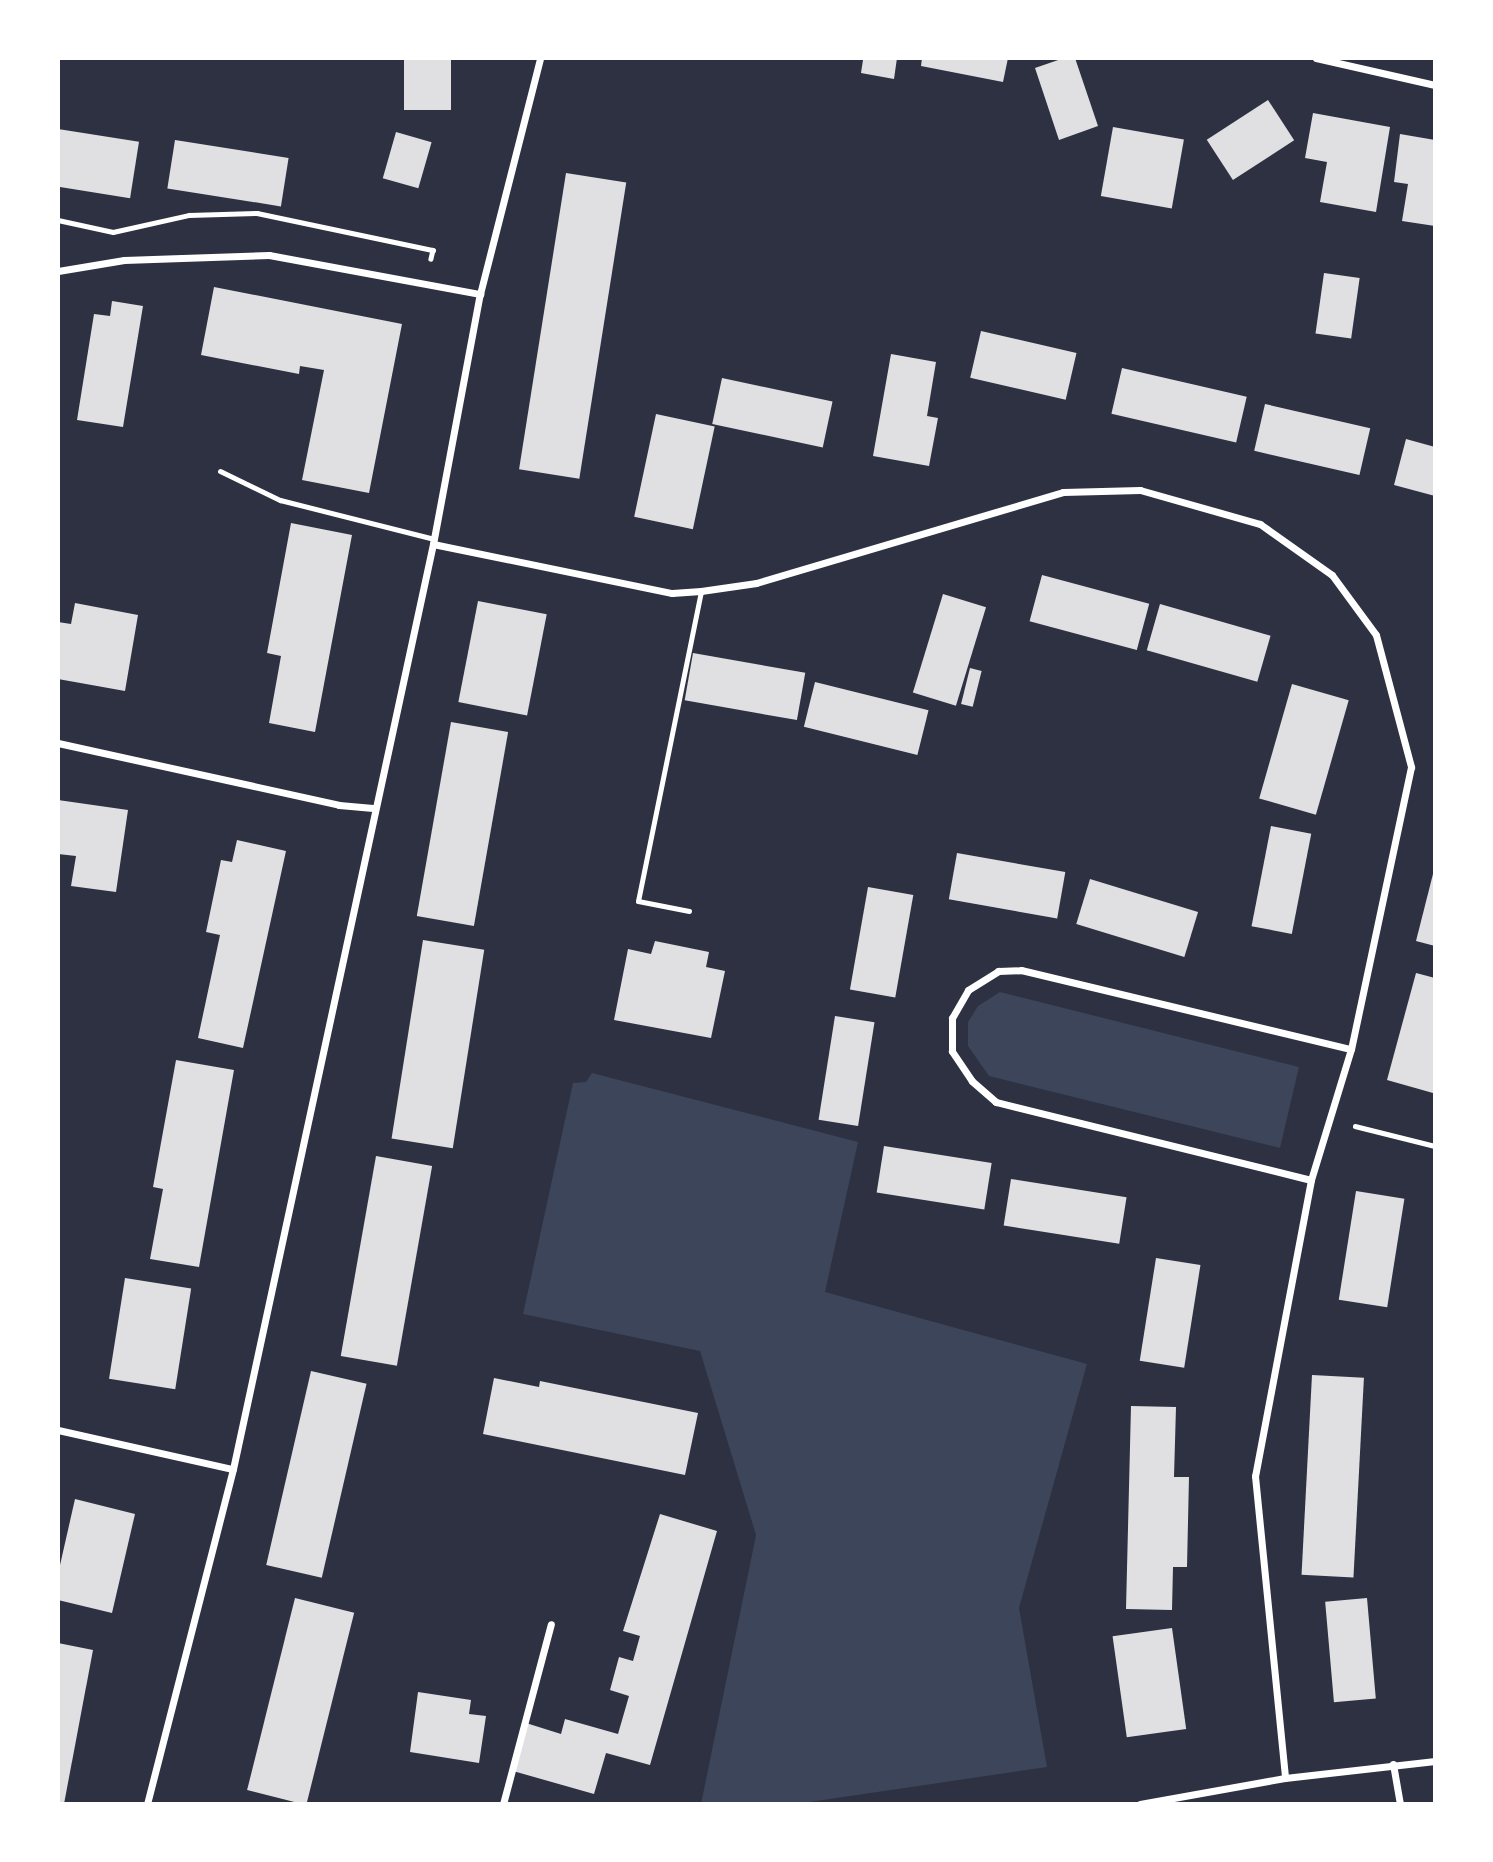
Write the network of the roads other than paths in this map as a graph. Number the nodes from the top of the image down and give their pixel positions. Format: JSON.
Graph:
{"nodes":[{"id":1,"x":540,"y":58,"type":"edge"},
{"id":2,"x":1316,"y":58,"type":"edge"},
{"id":3,"x":1435,"y":85,"type":"edge"},
{"id":4,"x":58,"y":271,"type":"edge"},
{"id":5,"x":480,"y":294,"type":"junction"},
{"id":6,"x":220,"y":471,"type":"dead end"},
{"id":7,"x":434,"y":542,"type":"junction"},
{"id":8,"x":701,"y":591,"type":"junction"},
{"id":9,"x":58,"y":743,"type":"edge"},
{"id":10,"x":373,"y":808,"type":"junction"},
{"id":11,"x":689,"y":911,"type":"dead end"},
{"id":12,"x":1351,"y":1049,"type":"junction"},
{"id":13,"x":1311,"y":1180,"type":"junction"},
{"id":14,"x":58,"y":1430,"type":"edge"},
{"id":15,"x":233,"y":1469,"type":"junction"},
{"id":16,"x":551,"y":1624,"type":"dead end"},
{"id":17,"x":1435,"y":1761,"type":"edge"},
{"id":18,"x":1393,"y":1764,"type":"junction"},
{"id":19,"x":1285,"y":1778,"type":"junction"},
{"id":20,"x":147,"y":1804,"type":"edge"},
{"id":21,"x":503,"y":1804,"type":"edge"},
{"id":22,"x":1140,"y":1804,"type":"edge"},
{"id":23,"x":1400,"y":1804,"type":"edge"}],
"edges":[{"from":1,"to":5,"type":"street"},
{"from":2,"to":3,"type":"street"},
{"from":4,"to":5,"type":"street"},
{"from":5,"to":7,"type":"street"},
{"from":6,"to":7,"type":"lane"},
{"from":7,"to":8,"type":"street"},
{"from":7,"to":10,"type":"street"},
{"from":8,"to":11,"type":"lane"},
{"from":8,"to":12,"type":"street"},
{"from":9,"to":10,"type":"street"},
{"from":10,"to":15,"type":"street"},
{"from":12,"to":13,"type":"street"},
{"from":12,"to":13,"type":"street"},
{"from":13,"to":19,"type":"street"},
{"from":14,"to":15,"type":"street"},
{"from":15,"to":20,"type":"street"},
{"from":16,"to":21,"type":"street"},
{"from":17,"to":18,"type":"street"},
{"from":18,"to":19,"type":"street"},
{"from":18,"to":23,"type":"street"},
{"from":19,"to":22,"type":"street"}]}
